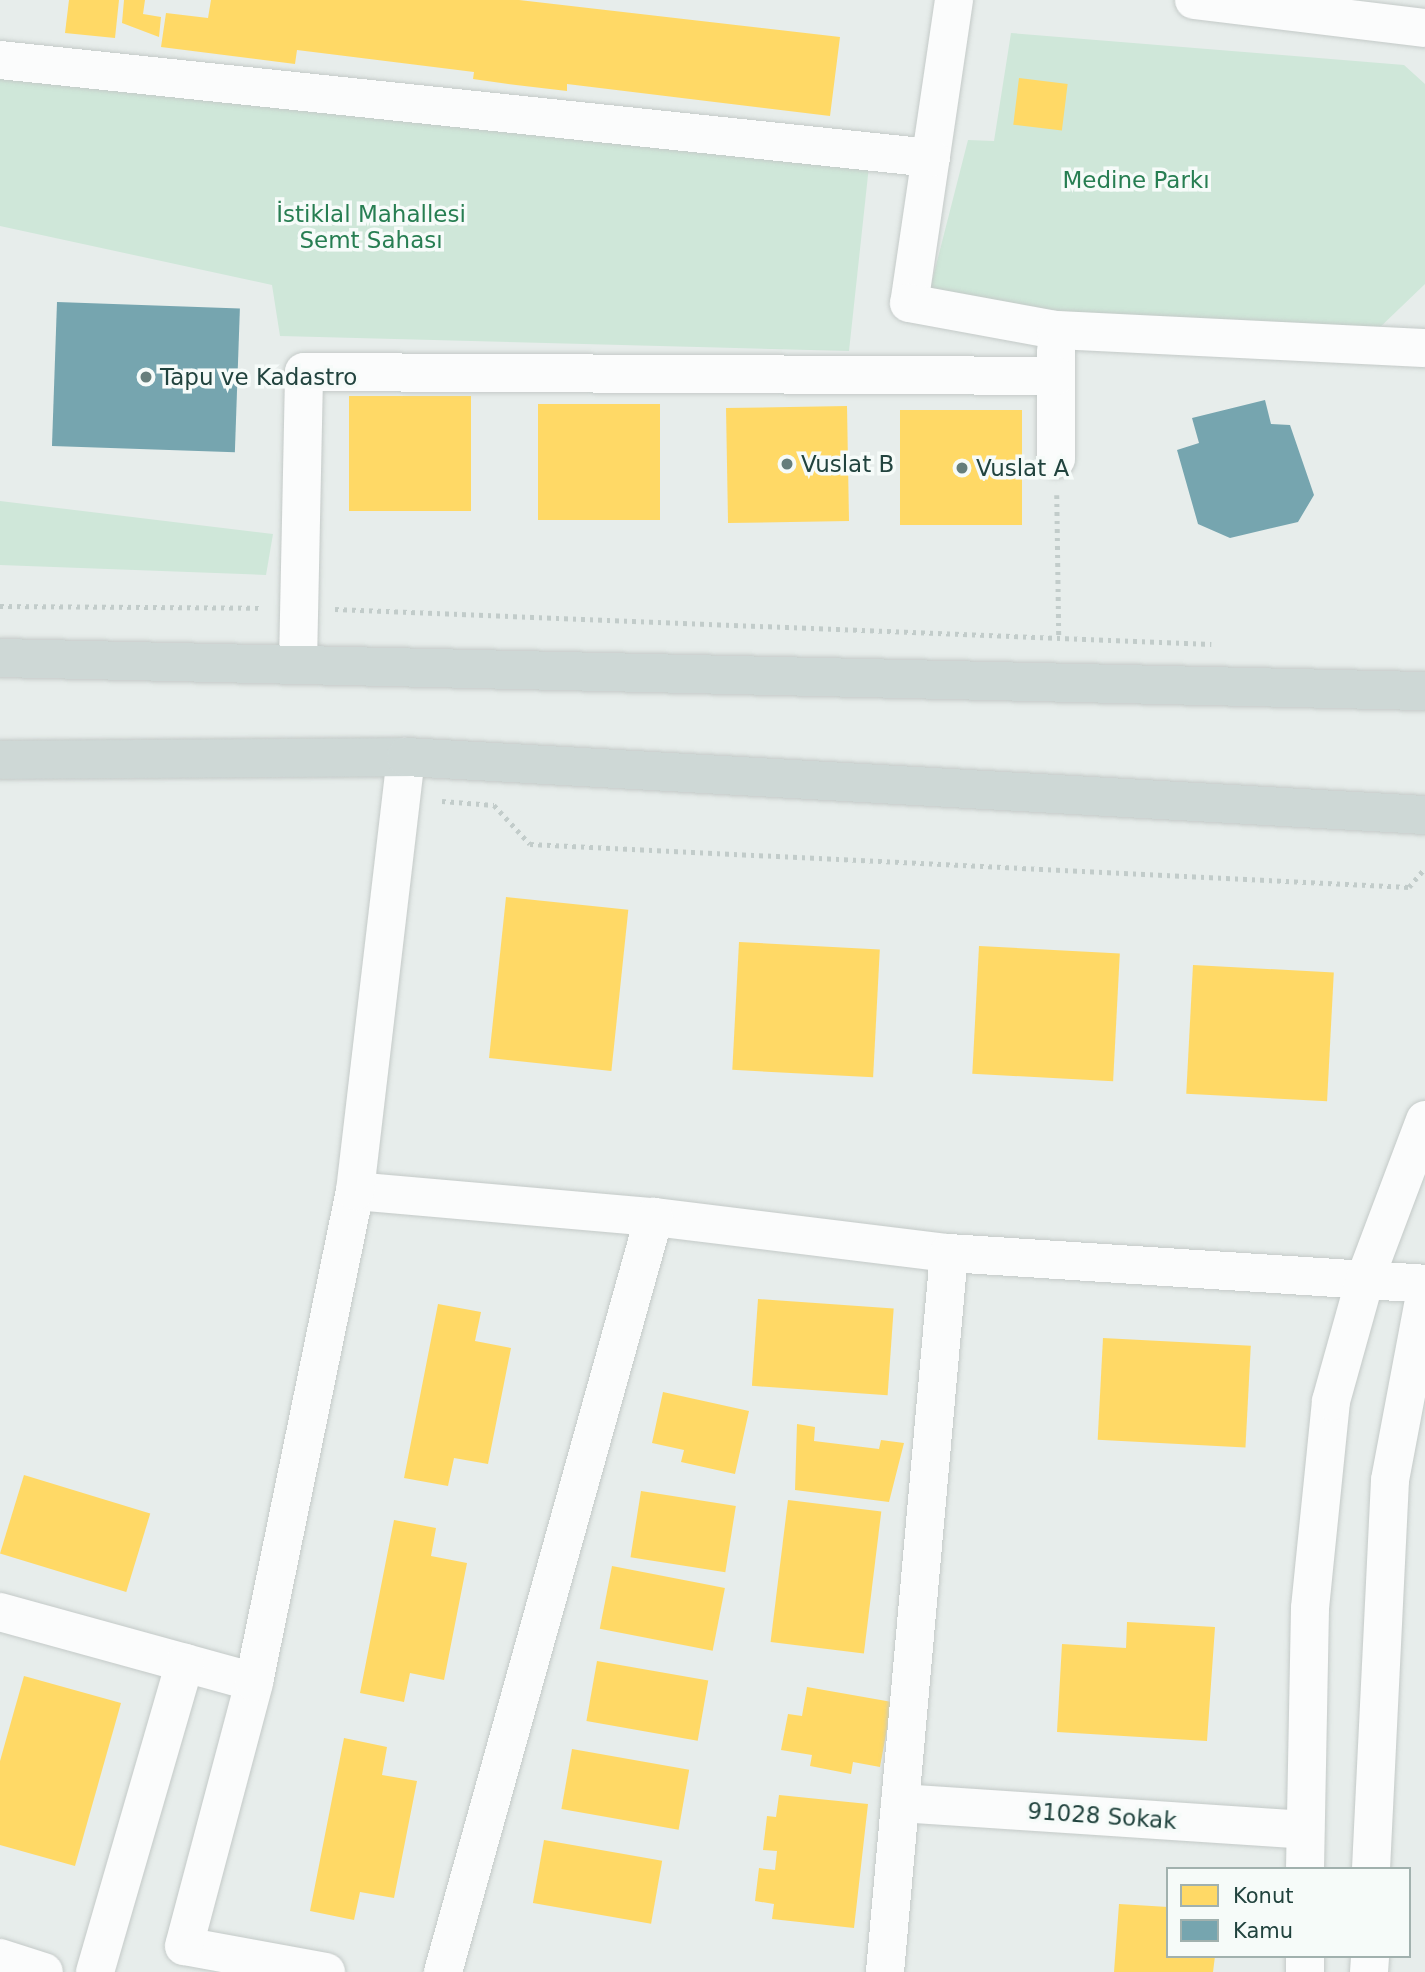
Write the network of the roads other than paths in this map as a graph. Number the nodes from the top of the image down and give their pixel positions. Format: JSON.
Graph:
{"nodes":[{"id":1,"x":954,"y":0,"type":"edge"},
{"id":2,"x":1194,"y":0,"type":"edge"},
{"id":3,"x":1425,"y":28,"type":"edge"},
{"id":4,"x":0,"y":60,"type":"edge"},
{"id":5,"x":931,"y":158,"type":"junction"},
{"id":6,"x":1056,"y":330,"type":"junction"},
{"id":7,"x":1425,"y":348,"type":"edge"},
{"id":8,"x":1056,"y":376,"type":"junction"},
{"id":9,"x":1056,"y":459,"type":"road end"},
{"id":10,"x":0,"y":657,"type":"edge"},
{"id":11,"x":298,"y":663,"type":"junction"},
{"id":12,"x":1425,"y":691,"type":"edge"},
{"id":13,"x":406,"y":757,"type":"junction"},
{"id":14,"x":0,"y":760,"type":"edge"},
{"id":15,"x":1425,"y":815,"type":"edge"},
{"id":16,"x":1425,"y":1120,"type":"edge"},
{"id":17,"x":355,"y":1191,"type":"junction"},
{"id":18,"x":654,"y":1217,"type":"junction"},
{"id":19,"x":949,"y":1252,"type":"junction"},
{"id":20,"x":1365,"y":1279,"type":"junction"},
{"id":21,"x":1425,"y":1283,"type":"edge"},
{"id":22,"x":1425,"y":1294,"type":"edge"},
{"id":23,"x":0,"y":1612,"type":"edge"},
{"id":24,"x":185,"y":1663,"type":"junction"},
{"id":25,"x":254,"y":1682,"type":"junction"},
{"id":26,"x":900,"y":1803,"type":"junction"},
{"id":27,"x":1305,"y":1830,"type":"junction"},
{"id":28,"x":1305,"y":1867,"type":"edge"},
{"id":29,"x":1371,"y":1867,"type":"edge"},
{"id":30,"x":0,"y":1958,"type":"edge"},
{"id":31,"x":181,"y":1959,"type":"edge"},
{"id":32,"x":44,"y":1972,"type":"edge"},
{"id":33,"x":96,"y":1972,"type":"edge"},
{"id":34,"x":327,"y":1972,"type":"edge"},
{"id":35,"x":443,"y":1972,"type":"edge"},
{"id":36,"x":885,"y":1972,"type":"edge"}],
"edges":[{"from":1,"to":5,"type":"street"},
{"from":2,"to":3,"type":"street"},
{"from":4,"to":5,"type":"street"},
{"from":5,"to":6,"type":"street"},
{"from":6,"to":7,"type":"street"},
{"from":6,"to":8,"type":"street"},
{"from":8,"to":9,"type":"street"},
{"from":8,"to":11,"type":"street"},
{"from":10,"to":11,"type":"main road"},
{"from":11,"to":12,"type":"main road"},
{"from":13,"to":14,"type":"main road"},
{"from":13,"to":15,"type":"main road"},
{"from":13,"to":17,"type":"street"},
{"from":16,"to":20,"type":"street"},
{"from":17,"to":18,"type":"street"},
{"from":17,"to":25,"type":"street"},
{"from":18,"to":19,"type":"street"},
{"from":18,"to":35,"type":"street"},
{"from":19,"to":20,"type":"street"},
{"from":19,"to":26,"type":"street"},
{"from":20,"to":21,"type":"street"},
{"from":20,"to":27,"type":"street"},
{"from":22,"to":29,"type":"street"},
{"from":23,"to":24,"type":"street"},
{"from":24,"to":25,"type":"street"},
{"from":24,"to":33,"type":"street"},
{"from":25,"to":31,"type":"street"},
{"from":26,"to":27,"type":"street","name":"91028 Sokak"},
{"from":26,"to":36,"type":"street"},
{"from":27,"to":28,"type":"street"},
{"from":30,"to":32,"type":"street"},
{"from":31,"to":34,"type":"street"}]}
